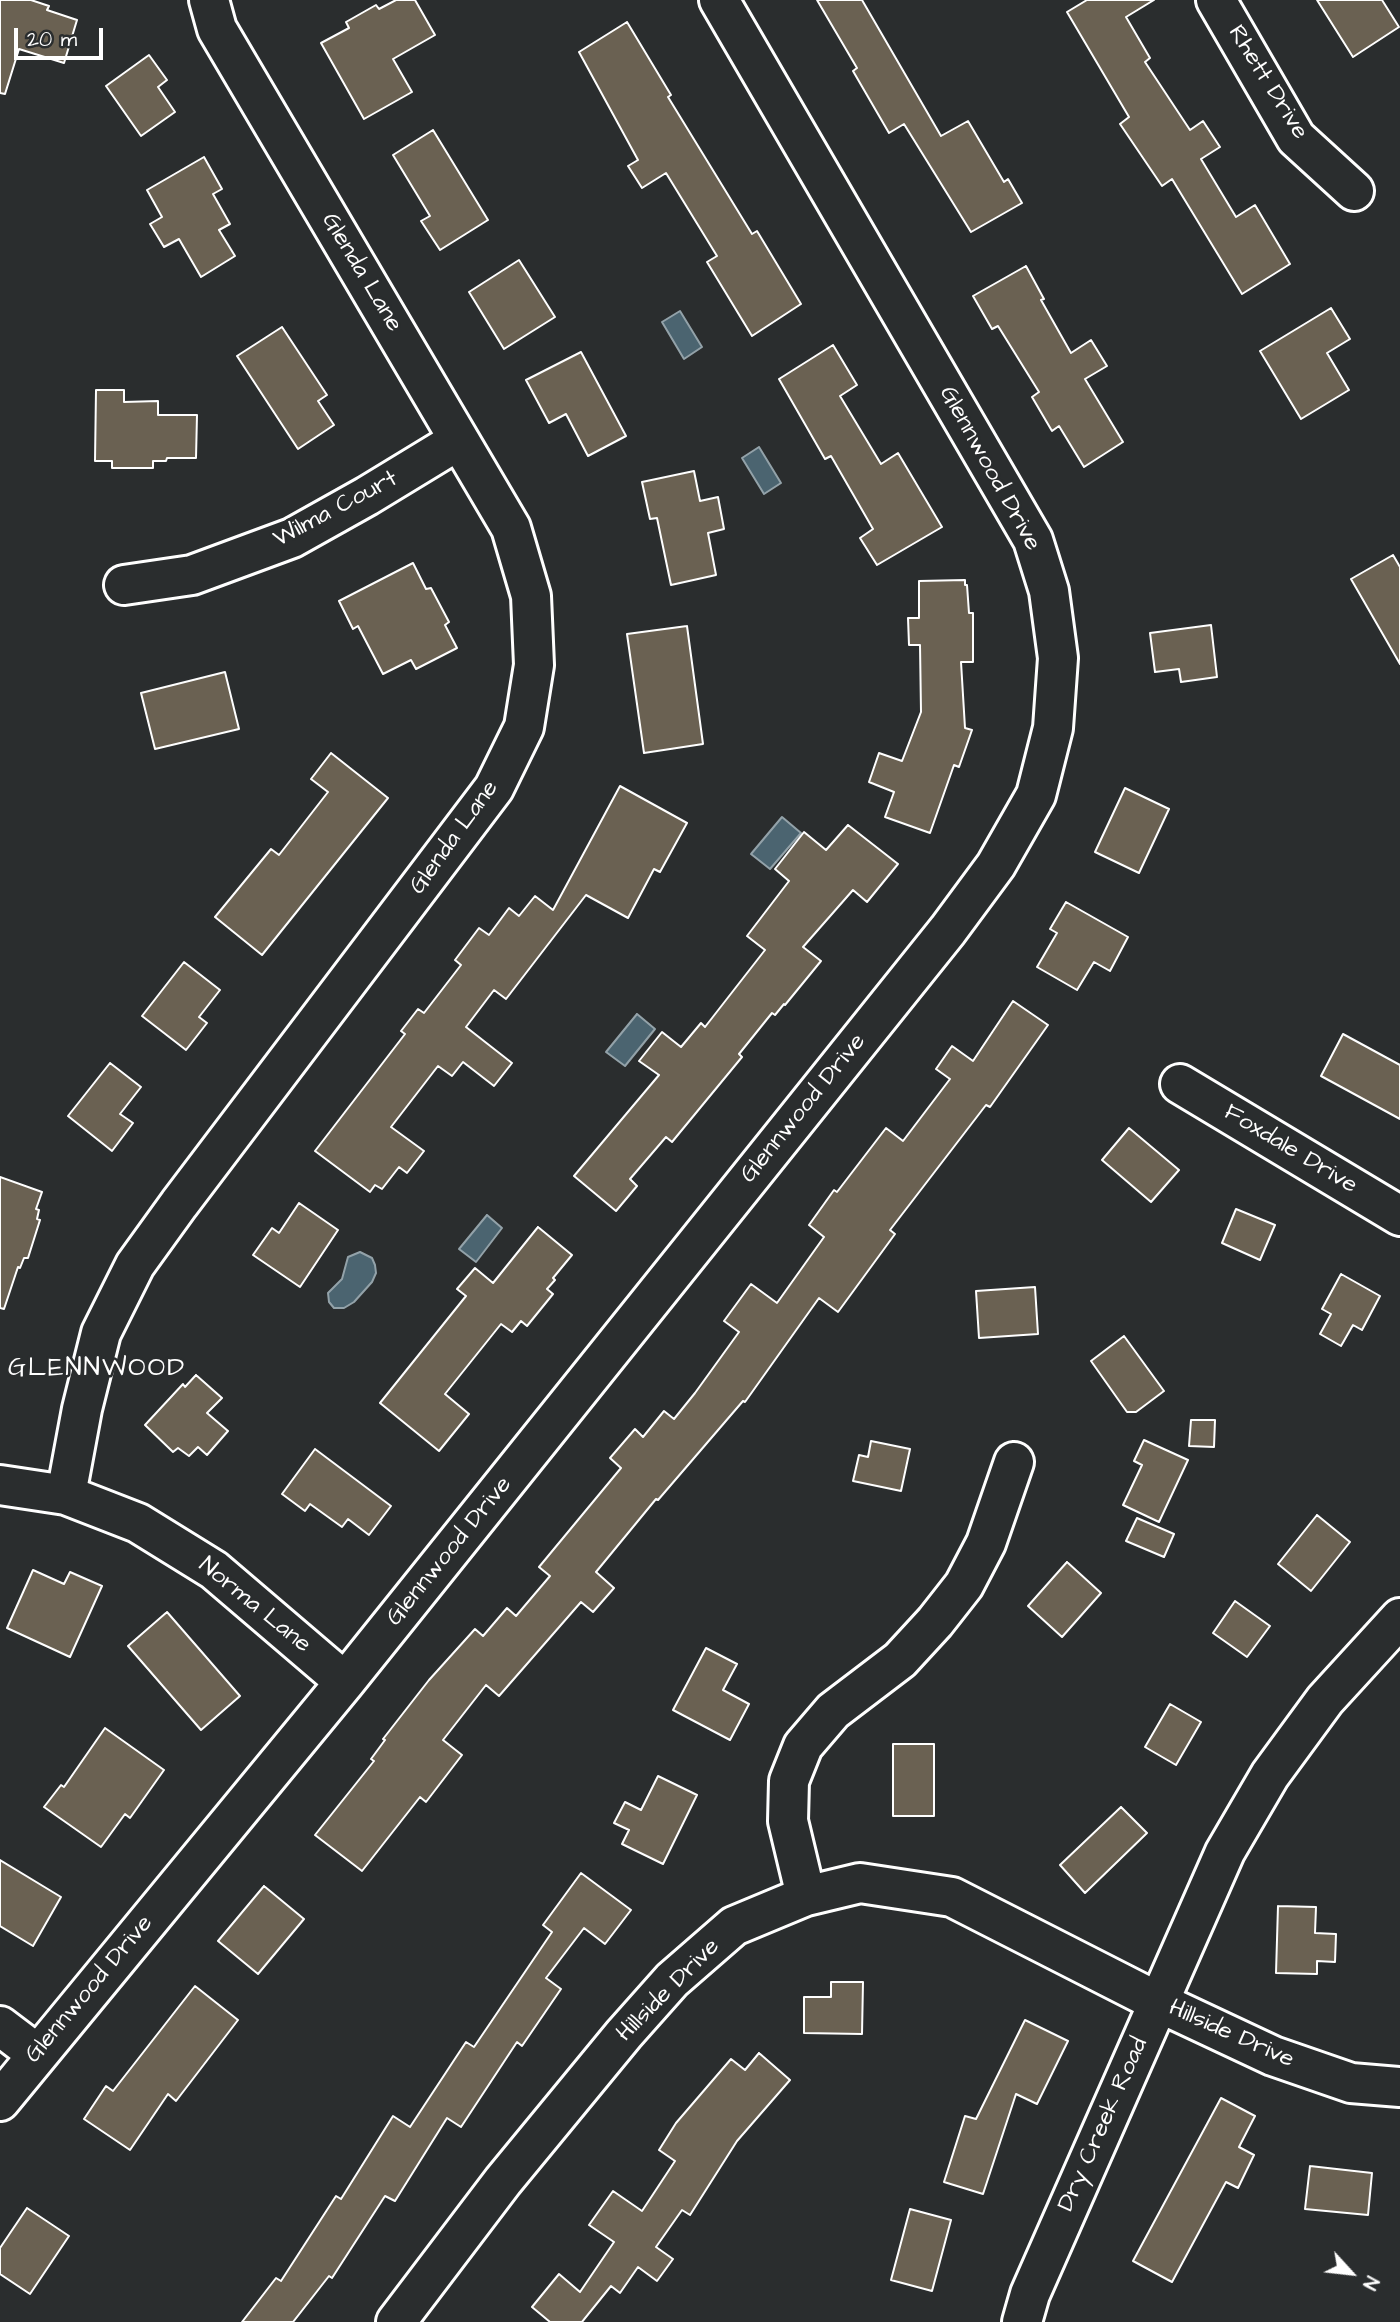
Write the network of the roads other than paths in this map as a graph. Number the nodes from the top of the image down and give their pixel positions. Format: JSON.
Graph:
{"nodes":[{"id":1,"x":209,"y":0,"type":"edge"},
{"id":2,"x":719,"y":0,"type":"edge"},
{"id":3,"x":1216,"y":0,"type":"edge"},
{"id":4,"x":1354,"y":191,"type":"dead end"},
{"id":5,"x":460,"y":440,"type":"junction"},
{"id":6,"x":124,"y":585,"type":"dead end"},
{"id":7,"x":1180,"y":1084,"type":"dead end"},
{"id":8,"x":1400,"y":1216,"type":"edge"},
{"id":9,"x":1014,"y":1462,"type":"dead end"},
{"id":10,"x":0,"y":1485,"type":"edge"},
{"id":11,"x":66,"y":1495,"type":"junction"},
{"id":12,"x":1400,"y":1619,"type":"edge"},
{"id":13,"x":345,"y":1682,"type":"junction"},
{"id":14,"x":806,"y":1896,"type":"junction"},
{"id":15,"x":1158,"y":2003,"type":"junction"},
{"id":16,"x":0,"y":2026,"type":"edge"},
{"id":17,"x":37,"y":2054,"type":"junction"},
{"id":18,"x":1400,"y":2087,"type":"edge"},
{"id":19,"x":0,"y":2101,"type":"edge"},
{"id":20,"x":396,"y":2322,"type":"edge"},
{"id":21,"x":1022,"y":2322,"type":"edge"}],
"edges":[{"from":1,"to":5,"type":"street","name":"Glenda Lane"},
{"from":2,"to":13,"type":"street","name":"Glennwood Drive"},
{"from":3,"to":4,"type":"street","name":"Rhett Drive"},
{"from":5,"to":6,"type":"street","name":"Wilma Court"},
{"from":5,"to":11,"type":"street","name":"Glenda Lane"},
{"from":7,"to":8,"type":"street","name":"Foxdale Drive"},
{"from":9,"to":14,"type":"street"},
{"from":10,"to":11,"type":"street","name":"Norma Lane"},
{"from":11,"to":13,"type":"street","name":"Norma Lane"},
{"from":12,"to":15,"type":"street","name":"Dry Creek Road"},
{"from":13,"to":17,"type":"street","name":"Glennwood Drive"},
{"from":14,"to":15,"type":"street","name":"Hillside Drive"},
{"from":14,"to":20,"type":"street","name":"Hillside Drive"},
{"from":15,"to":18,"type":"street","name":"Hillside Drive"},
{"from":15,"to":21,"type":"street","name":"Dry Creek Road"},
{"from":16,"to":17,"type":"street"},
{"from":17,"to":19,"type":"street","name":"Glennwood Drive"}]}
